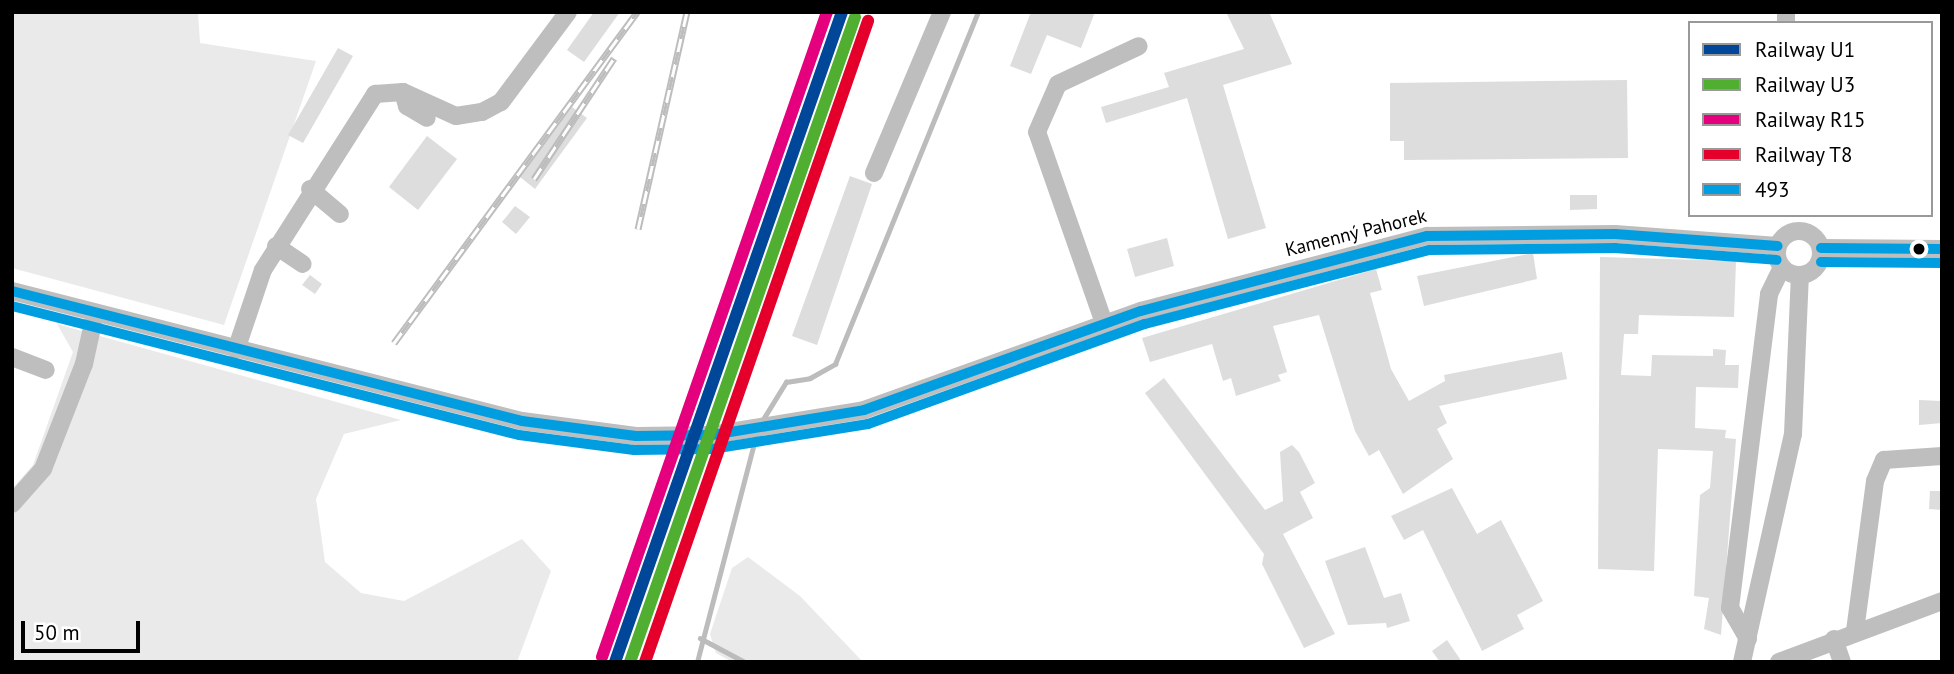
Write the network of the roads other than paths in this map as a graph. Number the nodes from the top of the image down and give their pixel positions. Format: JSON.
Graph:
{"nodes":[{"id":1,"x":568,"y":12,"type":"edge"},
{"id":2,"x":942,"y":12,"type":"edge"},
{"id":3,"x":1139,"y":46,"type":"dead end"},
{"id":4,"x":404,"y":92,"type":"junction"},
{"id":5,"x":427,"y":118,"type":"dead end"},
{"id":6,"x":874,"y":173,"type":"dead end"},
{"id":7,"x":310,"y":189,"type":"junction"},
{"id":8,"x":340,"y":214,"type":"dead end"},
{"id":9,"x":1799,"y":223,"type":"edge"},
{"id":10,"x":276,"y":246,"type":"junction"},
{"id":11,"x":1778,"y":246,"type":"junction"},
{"id":12,"x":1821,"y":248,"type":"junction"},
{"id":13,"x":1942,"y":249,"type":"edge"},
{"id":14,"x":303,"y":264,"type":"dead end"},
{"id":15,"x":1782,"y":267,"type":"junction"},
{"id":16,"x":1800,"y":275,"type":"junction"},
{"id":17,"x":12,"y":290,"type":"edge"},
{"id":18,"x":95,"y":313,"type":"junction"},
{"id":19,"x":1104,"y":323,"type":"junction"},
{"id":20,"x":236,"y":350,"type":"junction"},
{"id":21,"x":12,"y":357,"type":"edge"},
{"id":22,"x":46,"y":370,"type":"dead end"},
{"id":23,"x":1942,"y":456,"type":"edge"},
{"id":24,"x":12,"y":504,"type":"edge"},
{"id":25,"x":1942,"y":601,"type":"edge"},
{"id":26,"x":1855,"y":631,"type":"junction"},
{"id":27,"x":1748,"y":639,"type":"junction"},
{"id":28,"x":1834,"y":639,"type":"junction"},
{"id":29,"x":1742,"y":662,"type":"edge"},
{"id":30,"x":1779,"y":662,"type":"edge"},
{"id":31,"x":1842,"y":662,"type":"edge"}],
"edges":[{"from":1,"to":4,"type":"street"},
{"from":2,"to":6,"type":"street"},
{"from":3,"to":19,"type":"street"},
{"from":4,"to":5,"type":"street"},
{"from":4,"to":7,"type":"street"},
{"from":7,"to":8,"type":"street"},
{"from":7,"to":10,"type":"street"},
{"from":9,"to":11,"type":"street"},
{"from":9,"to":12,"type":"street"},
{"from":10,"to":14,"type":"street"},
{"from":10,"to":20,"type":"street"},
{"from":11,"to":15,"type":"street"},
{"from":11,"to":19,"type":"street","name":"Kamenný Pahorek"},
{"from":12,"to":13,"type":"street"},
{"from":12,"to":16,"type":"street"},
{"from":15,"to":16,"type":"street"},
{"from":15,"to":27,"type":"street"},
{"from":16,"to":27,"type":"street"},
{"from":17,"to":18,"type":"street","name":"Kamenný Pahorek"},
{"from":18,"to":20,"type":"street","name":"Kamenný Pahorek"},
{"from":18,"to":24,"type":"street"},
{"from":19,"to":20,"type":"street","name":"Kamenný Pahorek"},
{"from":21,"to":22,"type":"street"},
{"from":23,"to":26,"type":"street"},
{"from":25,"to":26,"type":"street"},
{"from":26,"to":28,"type":"street"},
{"from":27,"to":29,"type":"street"},
{"from":28,"to":30,"type":"street"},
{"from":28,"to":31,"type":"street"}]}
